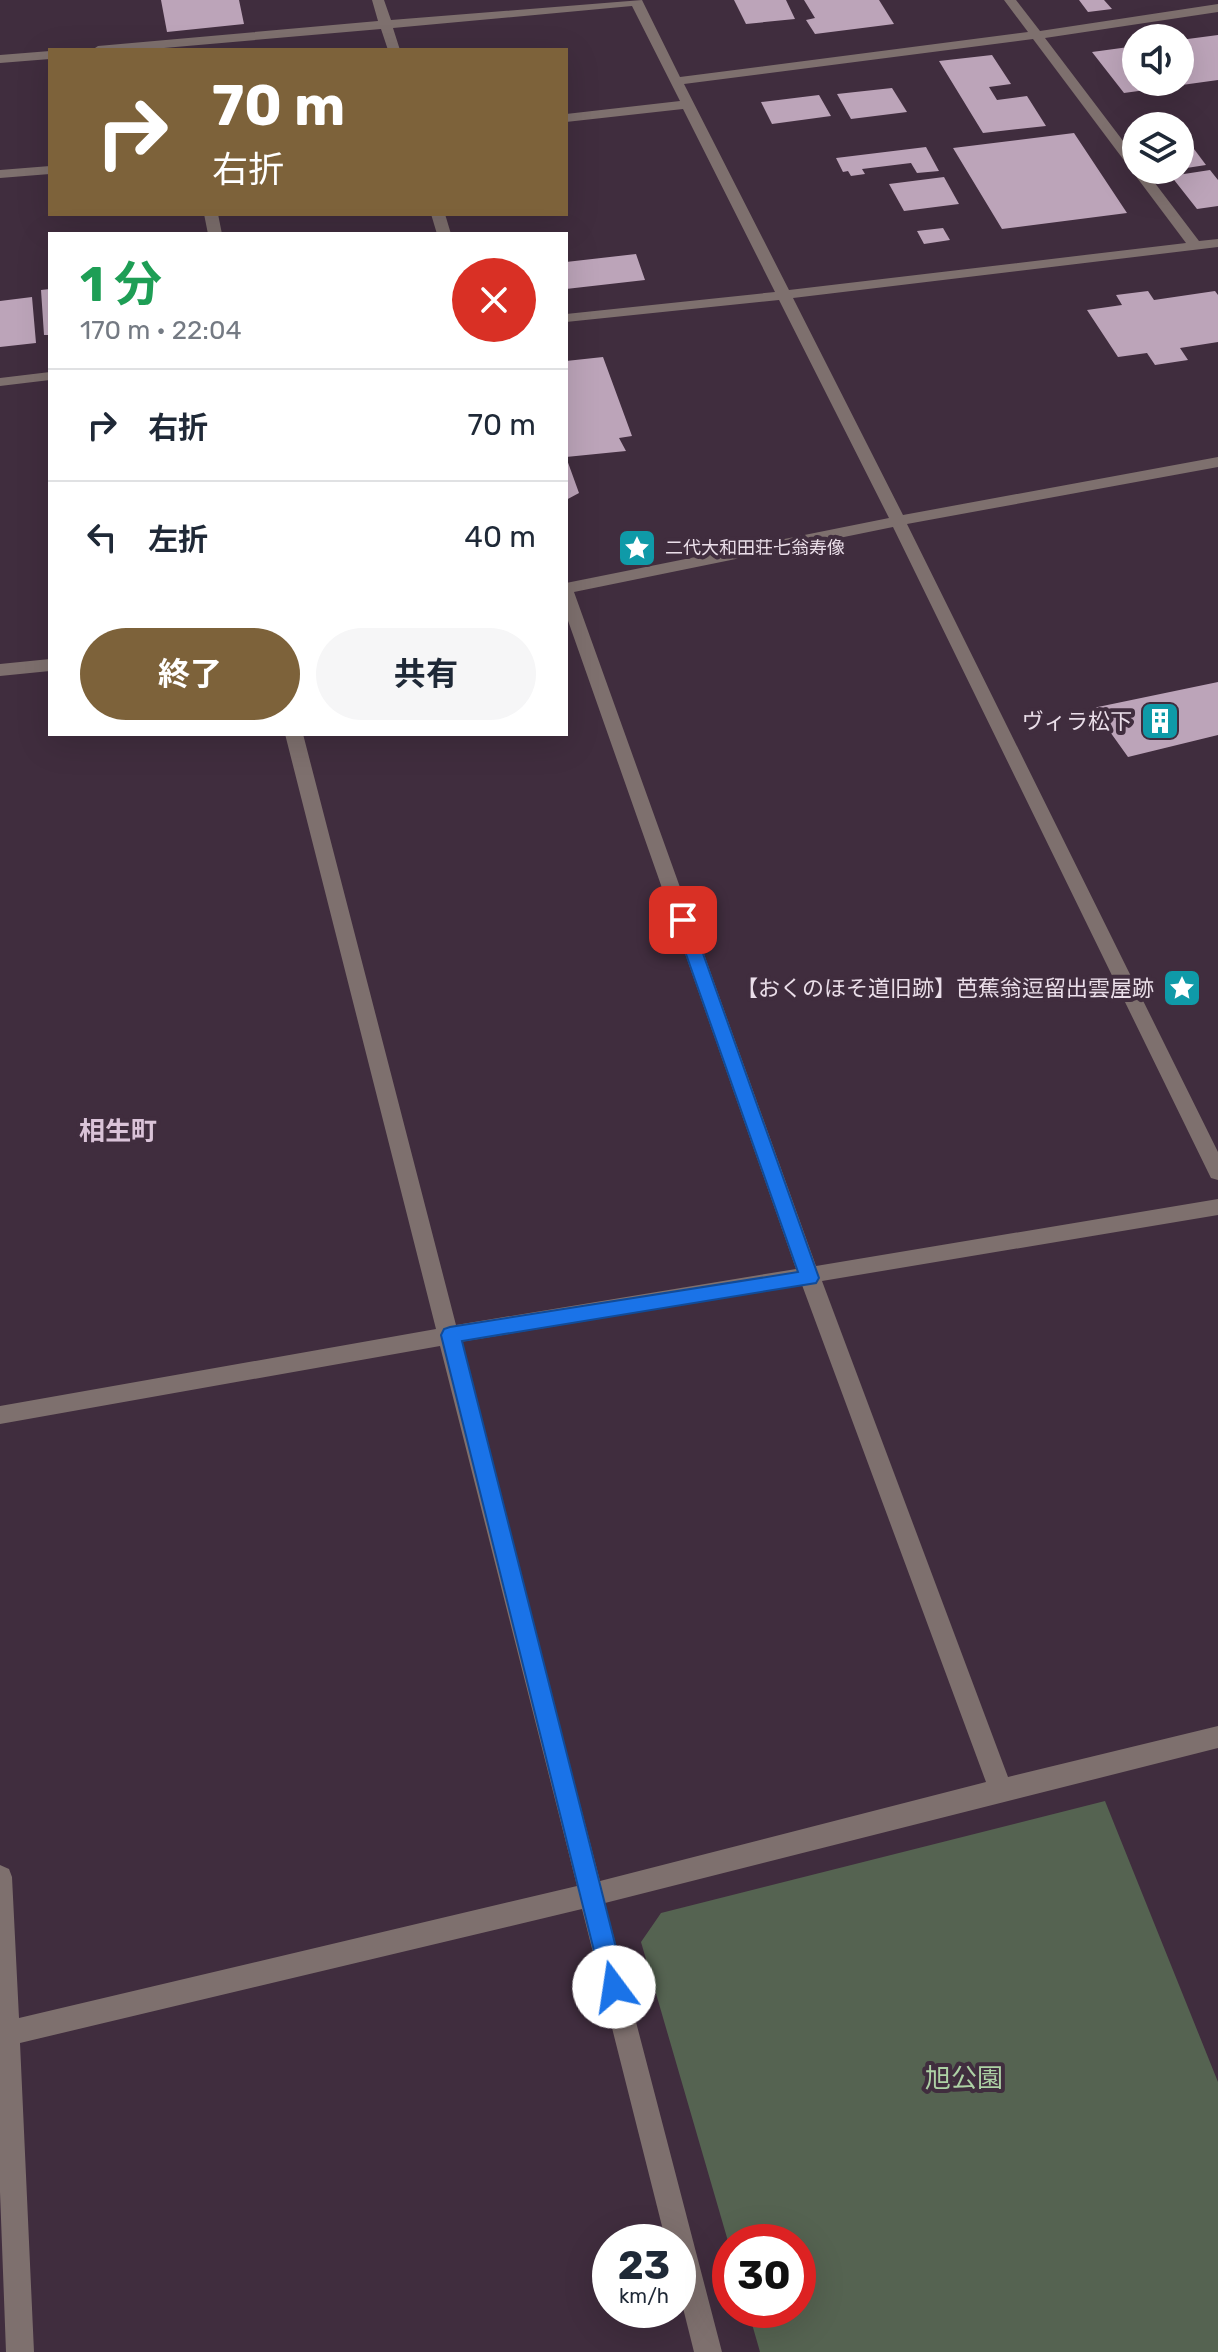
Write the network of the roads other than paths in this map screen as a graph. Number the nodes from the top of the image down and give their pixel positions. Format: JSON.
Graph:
{"nodes":[{"id":1,"x":378,"y":0,"type":"edge"},
{"id":2,"x":1010,"y":0,"type":"edge"},
{"id":3,"x":636,"y":1,"type":"edge"},
{"id":4,"x":1218,"y":8,"type":"edge"},
{"id":5,"x":388,"y":26,"type":"junction"},
{"id":6,"x":1037,"y":35,"type":"junction"},
{"id":7,"x":183,"y":46,"type":"edge"},
{"id":8,"x":140,"y":48,"type":"edge"},
{"id":9,"x":394,"y":48,"type":"edge"},
{"id":10,"x":48,"y":55,"type":"edge"},
{"id":11,"x":0,"y":59,"type":"edge"},
{"id":12,"x":677,"y":81,"type":"junction"},
{"id":13,"x":690,"y":104,"type":"junction"},
{"id":14,"x":568,"y":118,"type":"edge"},
{"id":15,"x":1122,"y":149,"type":"edge"},
{"id":16,"x":48,"y":170,"type":"edge"},
{"id":17,"x":0,"y":174,"type":"edge"},
{"id":18,"x":1148,"y":184,"type":"edge"},
{"id":19,"x":1218,"y":243,"type":"edge"},
{"id":20,"x":1195,"y":245,"type":"junction"},
{"id":21,"x":783,"y":295,"type":"junction"},
{"id":22,"x":568,"y":318,"type":"edge"},
{"id":23,"x":48,"y":376,"type":"edge"},
{"id":24,"x":0,"y":382,"type":"edge"},
{"id":25,"x":1218,"y":462,"type":"edge"},
{"id":26,"x":898,"y":521,"type":"junction"},
{"id":27,"x":568,"y":590,"type":"edge"},
{"id":28,"x":568,"y":596,"type":"edge"},
{"id":29,"x":48,"y":665,"type":"edge"},
{"id":30,"x":0,"y":670,"type":"edge"},
{"id":31,"x":295,"y":736,"type":"edge"},
{"id":32,"x":1218,"y":1172,"type":"edge"},
{"id":33,"x":1218,"y":1207,"type":"edge"},
{"id":34,"x":810,"y":1278,"type":"junction"},
{"id":35,"x":450,"y":1335,"type":"junction"},
{"id":36,"x":0,"y":1415,"type":"edge"},
{"id":37,"x":1218,"y":1737,"type":"edge"},
{"id":38,"x":1001,"y":1790,"type":"junction"},
{"id":39,"x":0,"y":1877,"type":"edge"},
{"id":40,"x":591,"y":1895,"type":"junction"},
{"id":41,"x":6,"y":2034,"type":"junction"},
{"id":42,"x":20,"y":2352,"type":"edge"},
{"id":43,"x":708,"y":2352,"type":"edge"}],
"edges":[{"from":1,"to":5,"type":"street"},
{"from":2,"to":6,"type":"street"},
{"from":3,"to":5,"type":"street"},
{"from":3,"to":12,"type":"street"},
{"from":4,"to":6,"type":"street"},
{"from":5,"to":7,"type":"street"},
{"from":5,"to":9,"type":"street"},
{"from":6,"to":12,"type":"street"},
{"from":6,"to":15,"type":"street"},
{"from":7,"to":8,"type":"street"},
{"from":10,"to":11,"type":"street"},
{"from":12,"to":13,"type":"street"},
{"from":13,"to":14,"type":"street"},
{"from":13,"to":21,"type":"street"},
{"from":16,"to":17,"type":"street"},
{"from":18,"to":20,"type":"street"},
{"from":19,"to":20,"type":"street"},
{"from":20,"to":21,"type":"street"},
{"from":21,"to":22,"type":"street"},
{"from":21,"to":26,"type":"street"},
{"from":23,"to":24,"type":"street"},
{"from":25,"to":26,"type":"street"},
{"from":26,"to":27,"type":"street"},
{"from":26,"to":32,"type":"street"},
{"from":28,"to":34,"type":"street"},
{"from":29,"to":30,"type":"street"},
{"from":31,"to":35,"type":"street"},
{"from":33,"to":34,"type":"street"},
{"from":34,"to":35,"type":"street"},
{"from":34,"to":38,"type":"street"},
{"from":35,"to":36,"type":"street"},
{"from":35,"to":40,"type":"street"},
{"from":37,"to":38,"type":"street"},
{"from":38,"to":40,"type":"street"},
{"from":39,"to":41,"type":"street"},
{"from":40,"to":41,"type":"street"},
{"from":40,"to":43,"type":"street"},
{"from":41,"to":42,"type":"street"}]}
